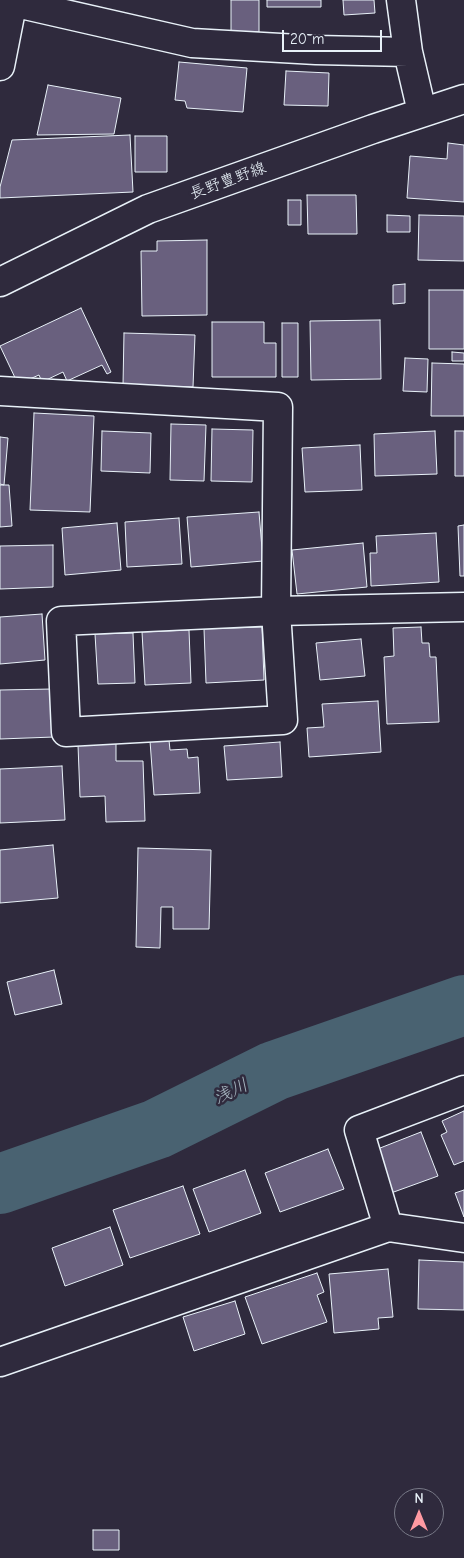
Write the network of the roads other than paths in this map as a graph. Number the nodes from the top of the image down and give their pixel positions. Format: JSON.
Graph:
{"nodes":[{"id":1,"x":401,"y":0,"type":"edge"},
{"id":2,"x":13,"y":1,"type":"edge"},
{"id":3,"x":408,"y":52,"type":"junction"},
{"id":4,"x":0,"y":66,"type":"edge"},
{"id":5,"x":464,"y":99,"type":"edge"},
{"id":6,"x":422,"y":112,"type":"junction"},
{"id":7,"x":0,"y":282,"type":"edge"},
{"id":8,"x":0,"y":391,"type":"edge"},
{"id":9,"x":464,"y":607,"type":"edge"},
{"id":10,"x":276,"y":611,"type":"junction"},
{"id":11,"x":464,"y":1090,"type":"edge"},
{"id":12,"x":388,"y":1227,"type":"junction"},
{"id":13,"x":464,"y":1238,"type":"edge"},
{"id":14,"x":0,"y":1362,"type":"edge"}],
"edges":[{"from":1,"to":3,"type":"street"},
{"from":2,"to":3,"type":"street"},
{"from":2,"to":4,"type":"street"},
{"from":3,"to":6,"type":"street"},
{"from":5,"to":6,"type":"street","name":"長野豊野線"},
{"from":6,"to":7,"type":"street","name":"長野豊野線"},
{"from":8,"to":10,"type":"street"},
{"from":9,"to":10,"type":"street"},
{"from":10,"to":10,"type":"street"},
{"from":11,"to":12,"type":"street"},
{"from":12,"to":13,"type":"street"},
{"from":12,"to":14,"type":"street"}]}
